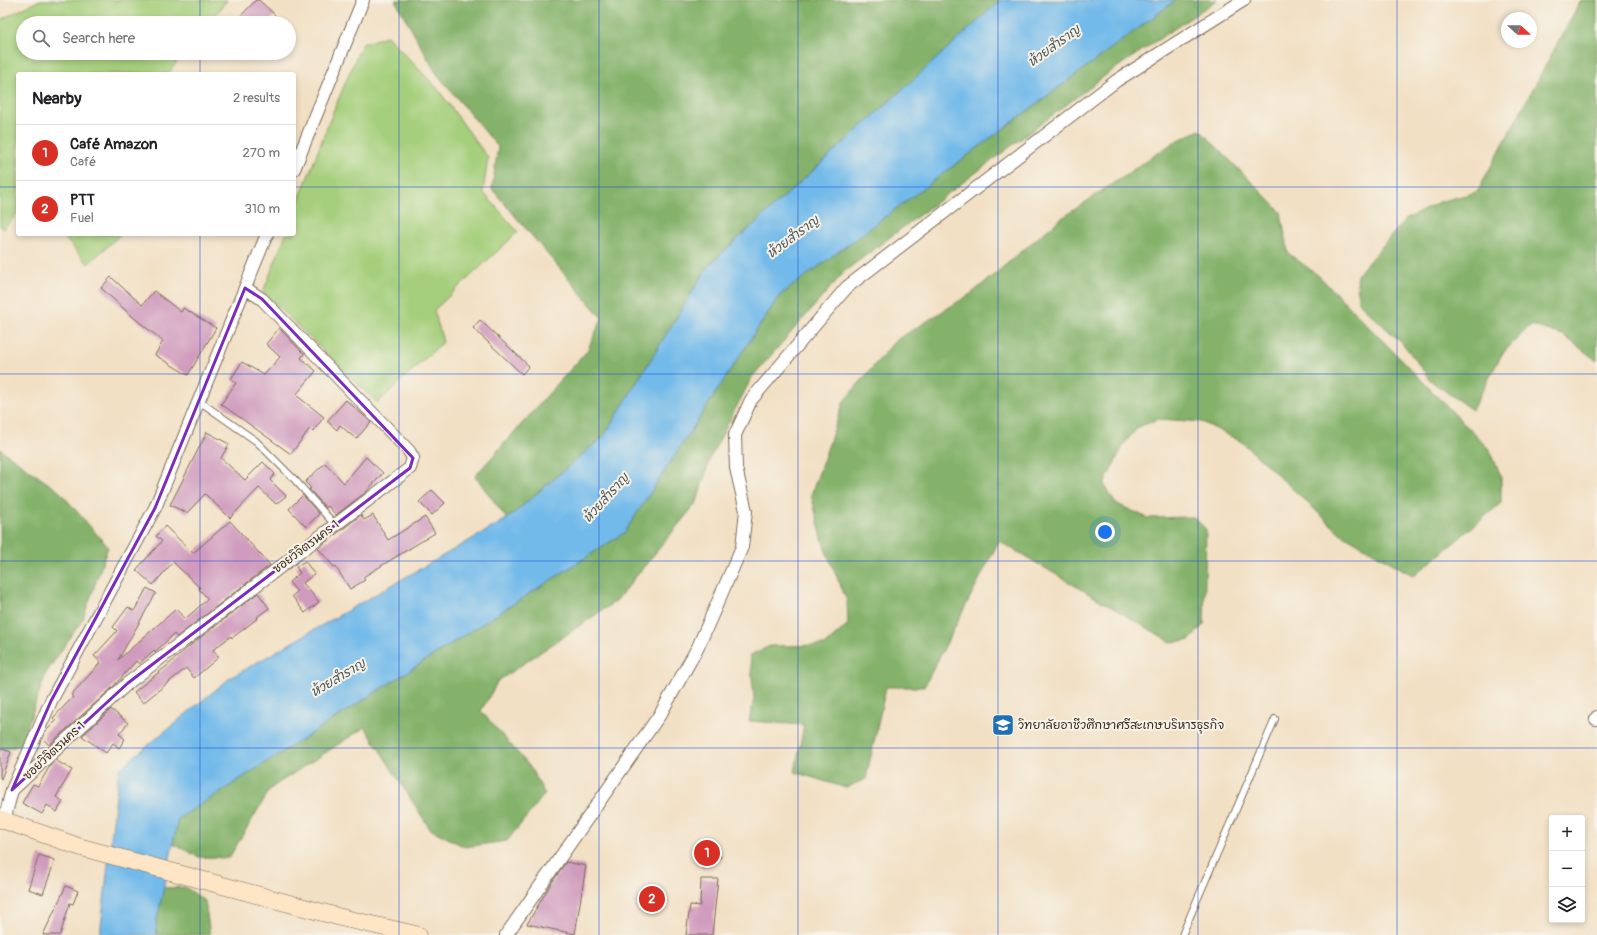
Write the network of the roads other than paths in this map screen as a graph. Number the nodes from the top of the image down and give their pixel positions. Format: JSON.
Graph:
{"nodes":[{"id":1,"x":363,"y":0,"type":"edge"},
{"id":2,"x":1244,"y":0,"type":"edge"},
{"id":3,"x":296,"y":164,"type":"edge"},
{"id":4,"x":266,"y":236,"type":"edge"},
{"id":5,"x":245,"y":288,"type":"junction"},
{"id":6,"x":199,"y":401,"type":"junction"},
{"id":7,"x":336,"y":525,"type":"junction"},
{"id":8,"x":1275,"y":719,"type":"dead end"},
{"id":9,"x":12,"y":790,"type":"junction"},
{"id":10,"x":2,"y":820,"type":"edge"},
{"id":11,"x":418,"y":935,"type":"edge"},
{"id":12,"x":506,"y":935,"type":"edge"},
{"id":13,"x":1182,"y":935,"type":"edge"}],
"edges":[{"from":1,"to":3,"type":"street"},
{"from":2,"to":12,"type":"street"},
{"from":4,"to":5,"type":"street"},
{"from":5,"to":6,"type":"street"},
{"from":5,"to":7,"type":"street","name":"ซอยวิจิตรนคร 1"},
{"from":6,"to":7,"type":"lane"},
{"from":6,"to":9,"type":"street"},
{"from":7,"to":9,"type":"street","name":"ซอยวิจิตรนคร 1"},
{"from":8,"to":13,"type":"lane"},
{"from":9,"to":10,"type":"street"},
{"from":10,"to":11,"type":"street"}]}
